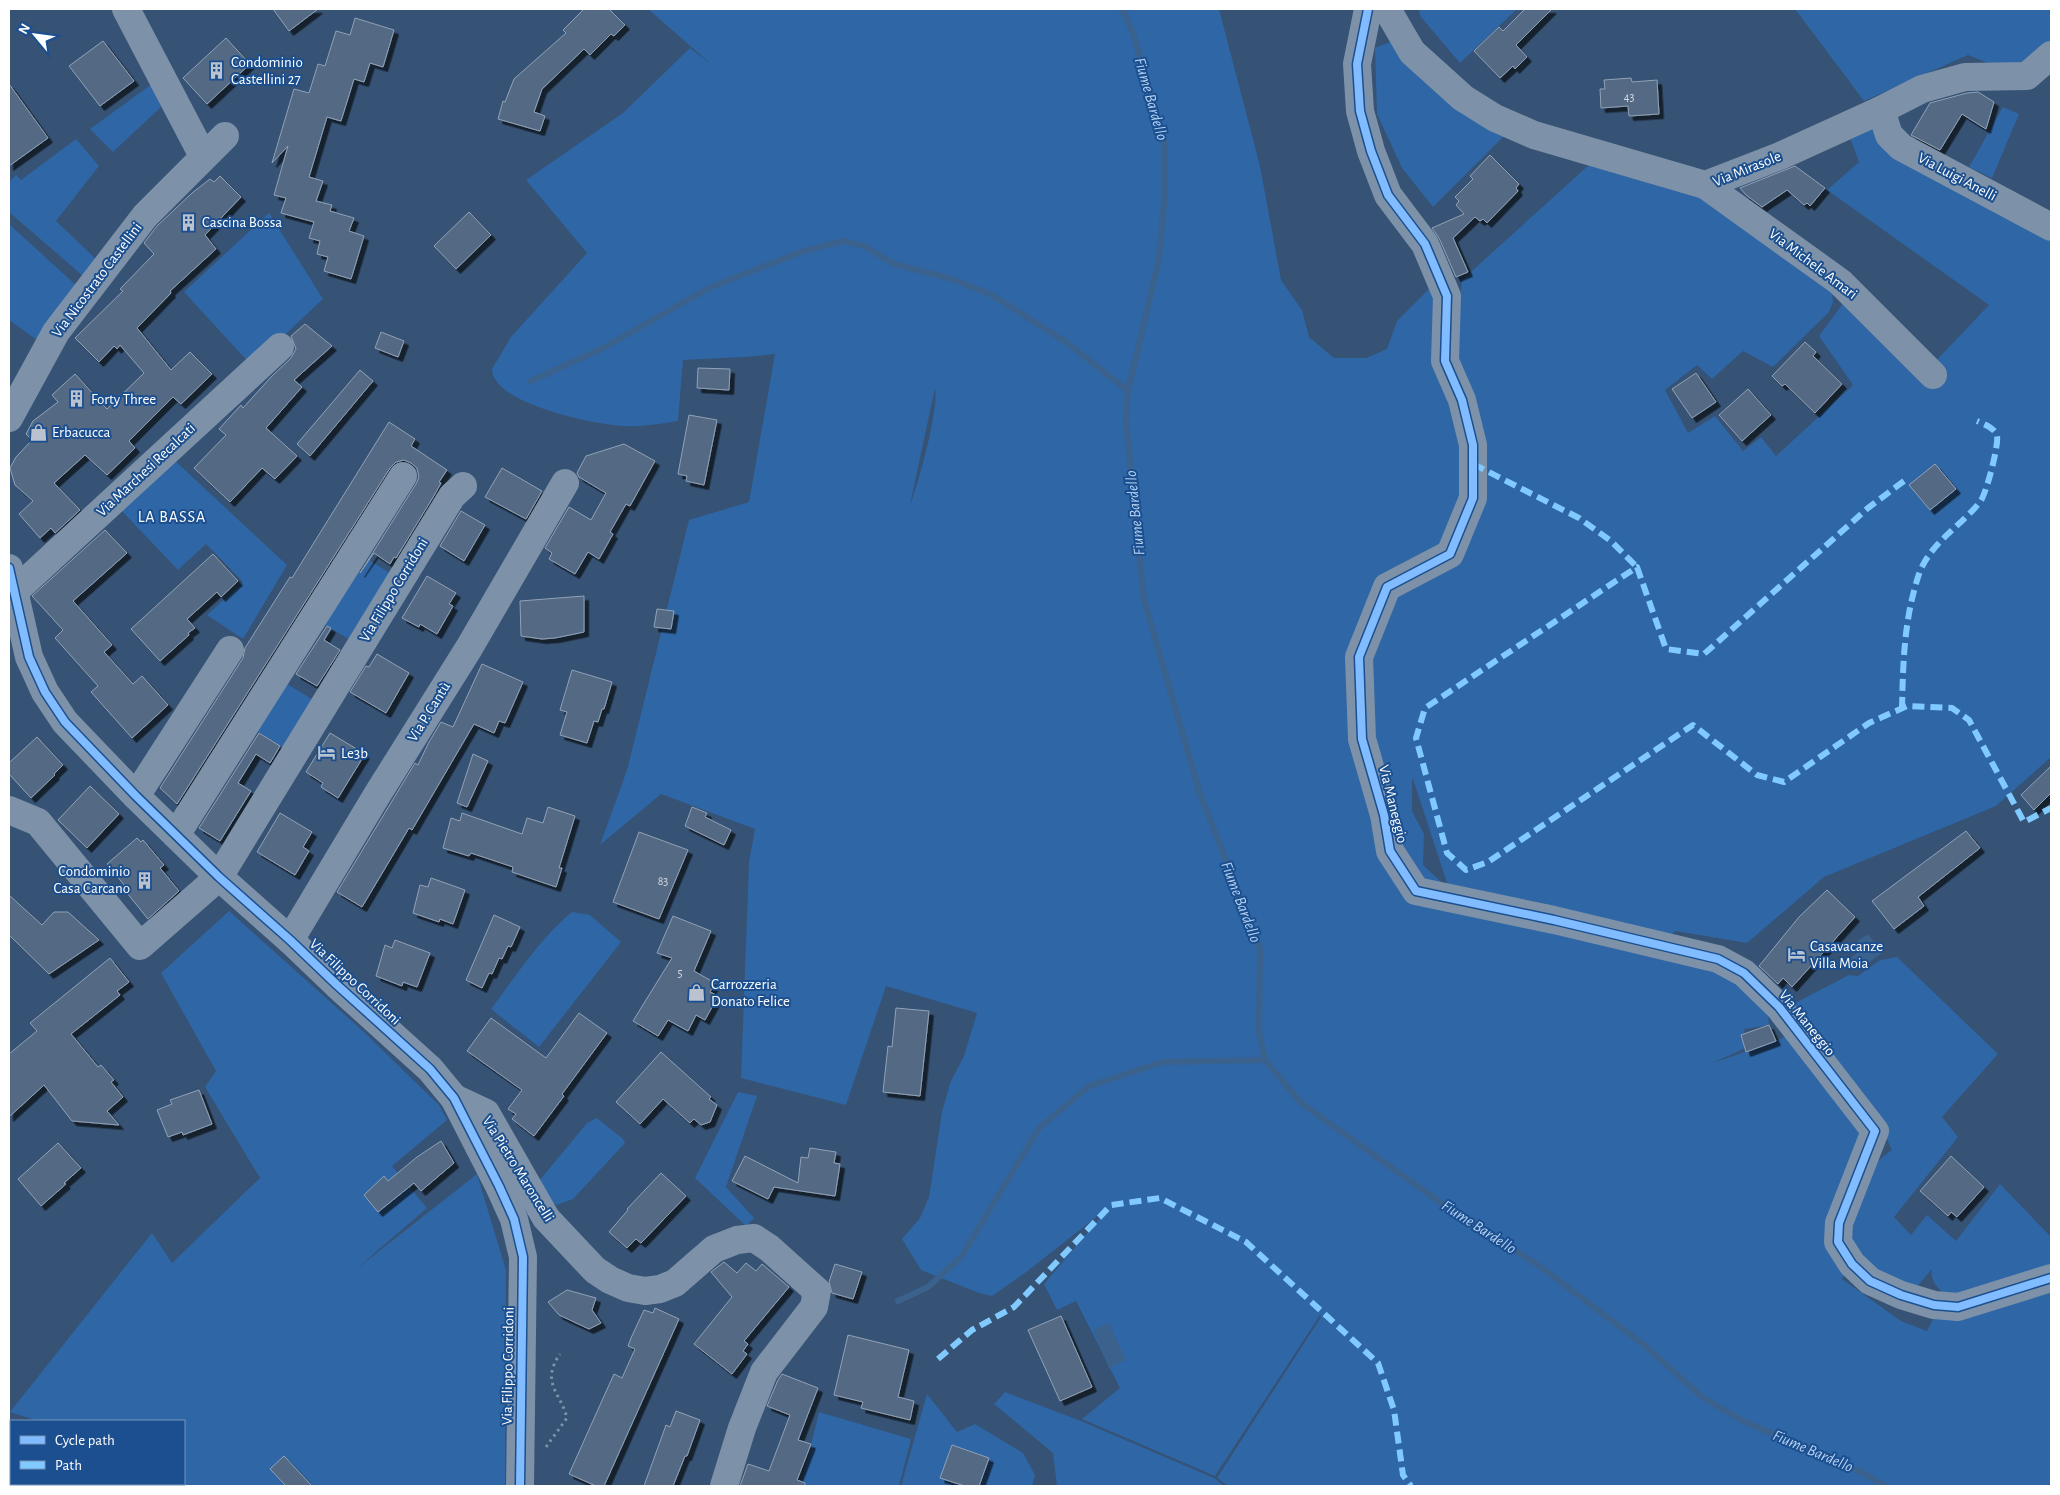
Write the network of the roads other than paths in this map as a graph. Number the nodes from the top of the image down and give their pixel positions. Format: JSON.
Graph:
{"nodes":[{"id":1,"x":126,"y":9,"type":"edge"},
{"id":2,"x":1368,"y":9,"type":"edge"},
{"id":3,"x":1387,"y":9,"type":"edge"},
{"id":4,"x":2051,"y":55,"type":"edge"},
{"id":5,"x":1882,"y":110,"type":"junction"},
{"id":6,"x":225,"y":136,"type":"dead end"},
{"id":7,"x":203,"y":156,"type":"junction"},
{"id":8,"x":1705,"y":185,"type":"junction"},
{"id":9,"x":2051,"y":227,"type":"edge"},
{"id":10,"x":280,"y":347,"type":"dead end"},
{"id":11,"x":1933,"y":375,"type":"dead end"},
{"id":12,"x":9,"y":418,"type":"edge"},
{"id":13,"x":403,"y":476,"type":"dead end"},
{"id":14,"x":565,"y":483,"type":"dead end"},
{"id":15,"x":463,"y":486,"type":"dead end"},
{"id":16,"x":11,"y":580,"type":"edge"},
{"id":17,"x":230,"y":650,"type":"dead end"},
{"id":18,"x":136,"y":796,"type":"junction"},
{"id":19,"x":9,"y":810,"type":"edge"},
{"id":20,"x":176,"y":835,"type":"junction"},
{"id":21,"x":219,"y":878,"type":"junction"},
{"id":22,"x":290,"y":940,"type":"junction"},
{"id":23,"x":454,"y":1098,"type":"junction"},
{"id":24,"x":2051,"y":1278,"type":"edge"},
{"id":25,"x":9,"y":1436,"type":"edge"},
{"id":26,"x":9,"y":1457,"type":"edge"},
{"id":27,"x":520,"y":1486,"type":"edge"},
{"id":28,"x":724,"y":1486,"type":"edge"}],
"edges":[{"from":1,"to":7,"type":"street"},
{"from":2,"to":24,"type":"street","name":"Via Maneggio"},
{"from":3,"to":8,"type":"street","name":"Via Mirasole"},
{"from":4,"to":5,"type":"street","name":"Via Mirasole"},
{"from":5,"to":8,"type":"street","name":"Via Mirasole"},
{"from":5,"to":9,"type":"street","name":"Via Luigi Anelli"},
{"from":6,"to":7,"type":"street","name":"Via Nicostrato Castellini"},
{"from":7,"to":12,"type":"street","name":"Via Nicostrato Castellini"},
{"from":8,"to":11,"type":"street","name":"Via Michele Amari"},
{"from":10,"to":16,"type":"street","name":"Via Marchesi Recalcati"},
{"from":13,"to":20,"type":"street"},
{"from":14,"to":22,"type":"street","name":"Via P. Cantù"},
{"from":15,"to":21,"type":"street","name":"Via Filippo Corridoni"},
{"from":16,"to":18,"type":"street","name":"Via Filippo Corridoni"},
{"from":17,"to":18,"type":"street"},
{"from":18,"to":20,"type":"street","name":"Via Filippo Corridoni"},
{"from":19,"to":21,"type":"street"},
{"from":20,"to":21,"type":"street","name":"Via Filippo Corridoni"},
{"from":21,"to":22,"type":"street","name":"Via Filippo Corridoni"},
{"from":22,"to":23,"type":"street","name":"Via Filippo Corridoni"},
{"from":23,"to":27,"type":"street","name":"Via Filippo Corridoni"},
{"from":23,"to":28,"type":"street","name":"Via Pietro Maroncelli"},
{"from":25,"to":26,"type":"street"}]}
